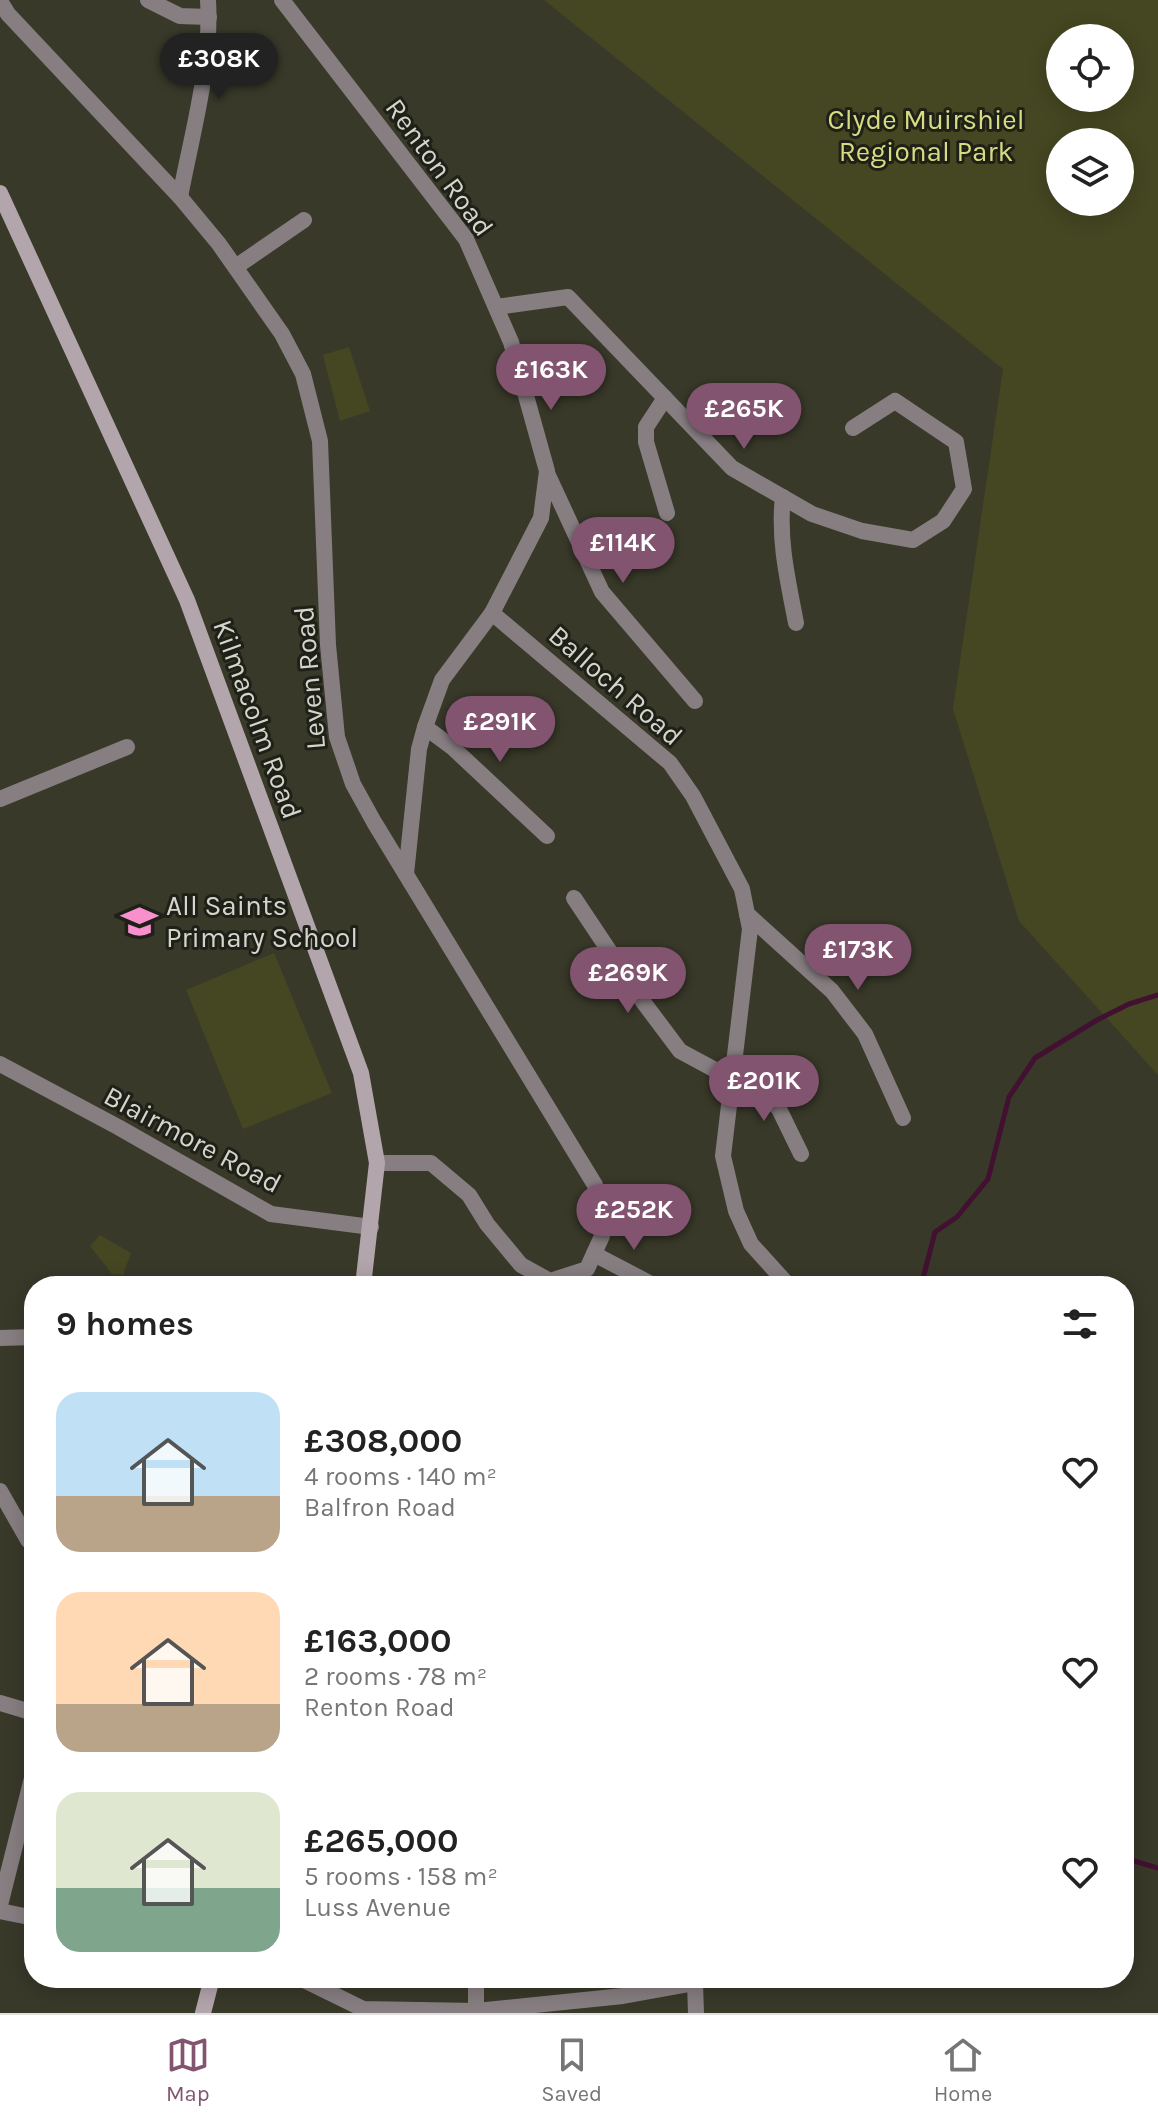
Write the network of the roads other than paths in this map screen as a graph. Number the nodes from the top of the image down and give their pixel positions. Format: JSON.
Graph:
{"nodes":[{"id":1,"x":148,"y":0,"type":"edge"},
{"id":2,"x":208,"y":0,"type":"edge"},
{"id":3,"x":282,"y":0,"type":"edge"},
{"id":4,"x":0,"y":1,"type":"edge"},
{"id":5,"x":209,"y":17,"type":"junction"},
{"id":6,"x":0,"y":193,"type":"edge"},
{"id":7,"x":180,"y":197,"type":"junction"},
{"id":8,"x":304,"y":220,"type":"dead end"},
{"id":9,"x":237,"y":266,"type":"junction"},
{"id":10,"x":496,"y":307,"type":"junction"},
{"id":11,"x":665,"y":398,"type":"junction"},
{"id":12,"x":853,"y":428,"type":"dead end"},
{"id":13,"x":547,"y":471,"type":"junction"},
{"id":14,"x":783,"y":497,"type":"junction"},
{"id":15,"x":667,"y":513,"type":"dead end"},
{"id":16,"x":492,"y":613,"type":"junction"},
{"id":17,"x":796,"y":623,"type":"dead end"},
{"id":18,"x":695,"y":701,"type":"dead end"},
{"id":19,"x":425,"y":727,"type":"junction"},
{"id":20,"x":127,"y":747,"type":"dead end"},
{"id":21,"x":0,"y":799,"type":"edge"},
{"id":22,"x":547,"y":836,"type":"dead end"},
{"id":23,"x":406,"y":874,"type":"junction"},
{"id":24,"x":574,"y":898,"type":"dead end"},
{"id":25,"x":747,"y":914,"type":"junction"},
{"id":26,"x":0,"y":1064,"type":"edge"},
{"id":27,"x":732,"y":1079,"type":"junction"},
{"id":28,"x":903,"y":1118,"type":"dead end"},
{"id":29,"x":801,"y":1154,"type":"dead end"},
{"id":30,"x":377,"y":1163,"type":"junction"},
{"id":31,"x":371,"y":1227,"type":"junction"},
{"id":32,"x":594,"y":1254,"type":"junction"},
{"id":33,"x":364,"y":1276,"type":"edge"},
{"id":34,"x":541,"y":1276,"type":"edge"},
{"id":35,"x":565,"y":1276,"type":"edge"},
{"id":36,"x":636,"y":1276,"type":"edge"},
{"id":37,"x":780,"y":1276,"type":"edge"},
{"id":38,"x":24,"y":1337,"type":"edge"},
{"id":39,"x":0,"y":1338,"type":"edge"},
{"id":40,"x":0,"y":1491,"type":"edge"},
{"id":41,"x":24,"y":1533,"type":"edge"},
{"id":42,"x":0,"y":1703,"type":"edge"},
{"id":43,"x":24,"y":1710,"type":"edge"},
{"id":44,"x":24,"y":1811,"type":"edge"},
{"id":45,"x":0,"y":1908,"type":"edge"},
{"id":46,"x":24,"y":1915,"type":"edge"},
{"id":47,"x":209,"y":1988,"type":"edge"},
{"id":48,"x":319,"y":1988,"type":"edge"},
{"id":49,"x":476,"y":1988,"type":"edge"},
{"id":50,"x":621,"y":1988,"type":"edge"},
{"id":51,"x":667,"y":1988,"type":"edge"},
{"id":52,"x":695,"y":1988,"type":"edge"},
{"id":53,"x":623,"y":1996,"type":"junction"},
{"id":54,"x":533,"y":2010,"type":"edge"},
{"id":55,"x":363,"y":2011,"type":"edge"},
{"id":56,"x":476,"y":2011,"type":"edge"},
{"id":57,"x":203,"y":2013,"type":"edge"},
{"id":58,"x":696,"y":2013,"type":"edge"}],
"edges":[{"from":1,"to":5,"type":"street"},
{"from":2,"to":5,"type":"street"},
{"from":3,"to":10,"type":"street","name":"Renton Road"},
{"from":4,"to":7,"type":"street","name":"Leven Road"},
{"from":5,"to":7,"type":"street"},
{"from":6,"to":30,"type":"main road","name":"Kilmacolm Road"},
{"from":7,"to":9,"type":"street","name":"Leven Road"},
{"from":8,"to":9,"type":"street"},
{"from":9,"to":23,"type":"street","name":"Leven Road"},
{"from":10,"to":11,"type":"street"},
{"from":10,"to":13,"type":"street","name":"Renton Road"},
{"from":11,"to":14,"type":"street"},
{"from":11,"to":15,"type":"street"},
{"from":12,"to":14,"type":"street"},
{"from":13,"to":16,"type":"street","name":"Renton Road"},
{"from":13,"to":18,"type":"street"},
{"from":14,"to":17,"type":"street"},
{"from":16,"to":19,"type":"street","name":"Renton Road"},
{"from":16,"to":25,"type":"street","name":"Balloch Road"},
{"from":19,"to":22,"type":"street"},
{"from":19,"to":23,"type":"street","name":"Renton Road"},
{"from":20,"to":21,"type":"street"},
{"from":23,"to":32,"type":"street","name":"Leven Road"},
{"from":24,"to":27,"type":"street"},
{"from":25,"to":27,"type":"street","name":"Balloch Road"},
{"from":25,"to":28,"type":"street"},
{"from":26,"to":31,"type":"street","name":"Blairmore Road"},
{"from":27,"to":29,"type":"street"},
{"from":27,"to":37,"type":"street","name":"Balloch Road"},
{"from":30,"to":31,"type":"main road","name":"Kilmacolm Road"},
{"from":30,"to":34,"type":"street"},
{"from":31,"to":33,"type":"main road","name":"Kilmacolm Road"},
{"from":32,"to":35,"type":"street"},
{"from":32,"to":36,"type":"street"},
{"from":38,"to":39,"type":"street"},
{"from":40,"to":41,"type":"street"},
{"from":42,"to":43,"type":"street"},
{"from":44,"to":45,"type":"street"},
{"from":45,"to":46,"type":"street"},
{"from":47,"to":57,"type":"main road"},
{"from":48,"to":55,"type":"street"},
{"from":49,"to":56,"type":"street"},
{"from":50,"to":53,"type":"street"},
{"from":51,"to":53,"type":"street"},
{"from":52,"to":58,"type":"street"},
{"from":53,"to":54,"type":"street"},
{"from":54,"to":56,"type":"street"},
{"from":55,"to":56,"type":"street"}]}
